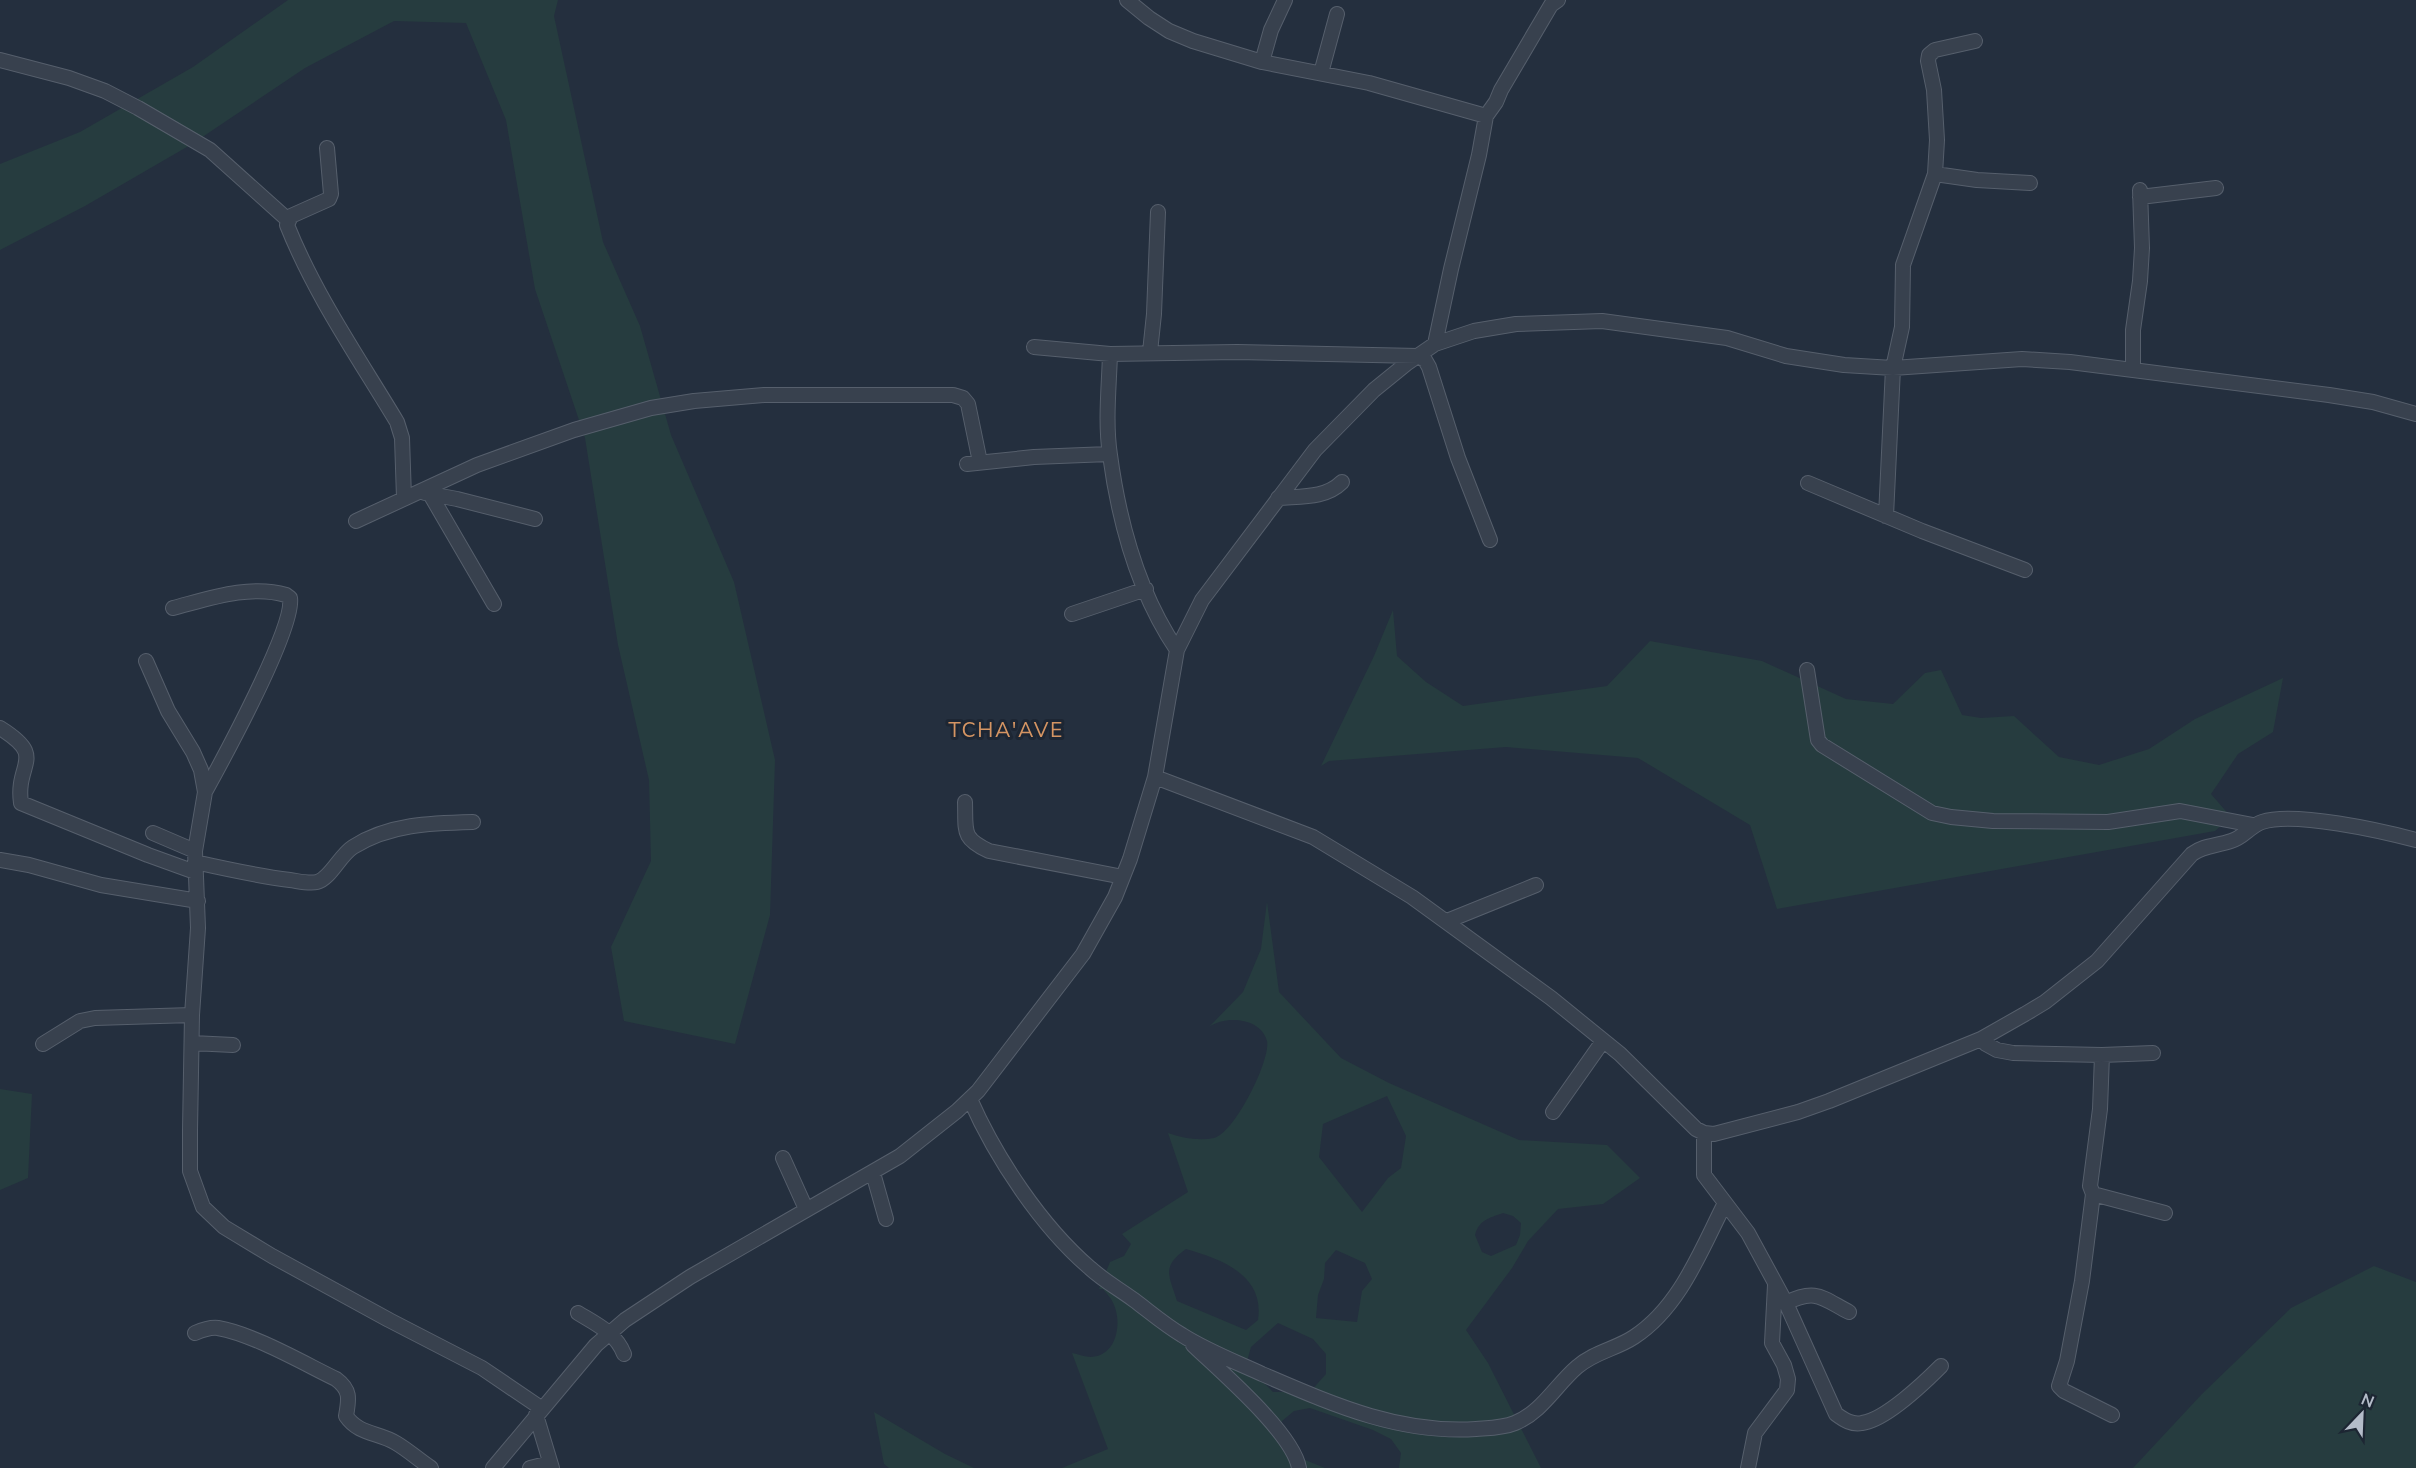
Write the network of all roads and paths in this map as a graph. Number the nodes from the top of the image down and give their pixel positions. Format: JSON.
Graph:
{"nodes":[{"id":1,"x":1127,"y":0,"type":"edge"},
{"id":2,"x":1285,"y":0,"type":"edge"},
{"id":3,"x":1552,"y":2,"type":"edge"},
{"id":4,"x":1337,"y":14,"type":"dead end"},
{"id":5,"x":1975,"y":41,"type":"dead end"},
{"id":6,"x":0,"y":60,"type":"edge"},
{"id":7,"x":1262,"y":63,"type":"junction"},
{"id":8,"x":1321,"y":73,"type":"junction"},
{"id":9,"x":1486,"y":116,"type":"junction"},
{"id":10,"x":327,"y":148,"type":"dead end"},
{"id":11,"x":1935,"y":174,"type":"junction"},
{"id":12,"x":2030,"y":183,"type":"dead end"},
{"id":13,"x":2216,"y":188,"type":"dead end"},
{"id":14,"x":1158,"y":212,"type":"dead end"},
{"id":15,"x":288,"y":220,"type":"junction"},
{"id":16,"x":1435,"y":344,"type":"junction"},
{"id":17,"x":1034,"y":347,"type":"dead end"},
{"id":18,"x":1150,"y":352,"type":"junction"},
{"id":19,"x":1110,"y":354,"type":"junction"},
{"id":20,"x":1418,"y":357,"type":"junction"},
{"id":21,"x":1893,"y":368,"type":"junction"},
{"id":22,"x":2133,"y":370,"type":"junction"},
{"id":23,"x":2416,"y":414,"type":"edge"},
{"id":24,"x":1109,"y":454,"type":"junction"},
{"id":25,"x":1342,"y":482,"type":"dead end"},
{"id":26,"x":1808,"y":483,"type":"dead end"},
{"id":27,"x":425,"y":493,"type":"junction"},
{"id":28,"x":404,"y":498,"type":"junction"},
{"id":29,"x":1278,"y":498,"type":"junction"},
{"id":30,"x":1886,"y":516,"type":"junction"},
{"id":31,"x":536,"y":519,"type":"dead end"},
{"id":32,"x":356,"y":521,"type":"dead end"},
{"id":33,"x":1490,"y":540,"type":"dead end"},
{"id":34,"x":2025,"y":570,"type":"dead end"},
{"id":35,"x":1146,"y":589,"type":"junction"},
{"id":36,"x":494,"y":603,"type":"dead end"},
{"id":37,"x":173,"y":608,"type":"dead end"},
{"id":38,"x":1072,"y":614,"type":"dead end"},
{"id":39,"x":1177,"y":650,"type":"junction"},
{"id":40,"x":146,"y":661,"type":"dead end"},
{"id":41,"x":1807,"y":670,"type":"dead end"},
{"id":42,"x":0,"y":728,"type":"edge"},
{"id":43,"x":1155,"y":777,"type":"junction"},
{"id":44,"x":205,"y":792,"type":"junction"},
{"id":45,"x":965,"y":802,"type":"dead end"},
{"id":46,"x":473,"y":822,"type":"dead end"},
{"id":47,"x":2253,"y":825,"type":"junction"},
{"id":48,"x":153,"y":832,"type":"dead end"},
{"id":49,"x":2416,"y":840,"type":"edge"},
{"id":50,"x":0,"y":860,"type":"edge"},
{"id":51,"x":195,"y":861,"type":"junction"},
{"id":52,"x":1123,"y":877,"type":"junction"},
{"id":53,"x":1536,"y":885,"type":"dead end"},
{"id":54,"x":198,"y":901,"type":"junction"},
{"id":55,"x":1448,"y":921,"type":"junction"},
{"id":56,"x":192,"y":1015,"type":"junction"},
{"id":57,"x":1981,"y":1039,"type":"junction"},
{"id":58,"x":1603,"y":1041,"type":"junction"},
{"id":59,"x":192,"y":1042,"type":"junction"},
{"id":60,"x":43,"y":1044,"type":"dead end"},
{"id":61,"x":233,"y":1045,"type":"dead end"},
{"id":62,"x":2153,"y":1053,"type":"dead end"},
{"id":63,"x":2102,"y":1056,"type":"junction"},
{"id":64,"x":970,"y":1099,"type":"junction"},
{"id":65,"x":1553,"y":1112,"type":"dead end"},
{"id":66,"x":1704,"y":1133,"type":"junction"},
{"id":67,"x":783,"y":1158,"type":"dead end"},
{"id":68,"x":873,"y":1173,"type":"junction"},
{"id":69,"x":2093,"y":1194,"type":"junction"},
{"id":70,"x":1725,"y":1203,"type":"junction"},
{"id":71,"x":806,"y":1209,"type":"junction"},
{"id":72,"x":2165,"y":1213,"type":"dead end"},
{"id":73,"x":886,"y":1219,"type":"dead end"},
{"id":74,"x":1775,"y":1285,"type":"junction"},
{"id":75,"x":1786,"y":1304,"type":"junction"},
{"id":76,"x":1849,"y":1312,"type":"dead end"},
{"id":77,"x":578,"y":1313,"type":"dead end"},
{"id":78,"x":195,"y":1333,"type":"dead end"},
{"id":79,"x":610,"y":1333,"type":"junction"},
{"id":80,"x":1183,"y":1336,"type":"junction"},
{"id":81,"x":624,"y":1354,"type":"dead end"},
{"id":82,"x":1941,"y":1366,"type":"dead end"},
{"id":83,"x":539,"y":1411,"type":"junction"},
{"id":84,"x":2112,"y":1415,"type":"dead end"},
{"id":85,"x":551,"y":1466,"type":"edge"},
{"id":86,"x":431,"y":1468,"type":"edge"},
{"id":87,"x":493,"y":1468,"type":"edge"},
{"id":88,"x":530,"y":1468,"type":"edge"},
{"id":89,"x":1299,"y":1468,"type":"edge"},
{"id":90,"x":1748,"y":1468,"type":"edge"}],
"edges":[{"from":1,"to":7,"type":"street"},
{"from":2,"to":7,"type":"street"},
{"from":3,"to":9,"type":"street"},
{"from":4,"to":8,"type":"street"},
{"from":5,"to":11,"type":"street"},
{"from":6,"to":15,"type":"street"},
{"from":7,"to":8,"type":"street"},
{"from":8,"to":9,"type":"street"},
{"from":9,"to":16,"type":"street"},
{"from":10,"to":15,"type":"street"},
{"from":11,"to":12,"type":"street"},
{"from":11,"to":21,"type":"street"},
{"from":13,"to":22,"type":"street"},
{"from":14,"to":18,"type":"street"},
{"from":15,"to":28,"type":"street"},
{"from":16,"to":20,"type":"street"},
{"from":16,"to":21,"type":"street"},
{"from":17,"to":19,"type":"street"},
{"from":18,"to":19,"type":"street"},
{"from":18,"to":20,"type":"street"},
{"from":19,"to":24,"type":"street"},
{"from":20,"to":29,"type":"street"},
{"from":20,"to":33,"type":"street"},
{"from":21,"to":22,"type":"street"},
{"from":21,"to":30,"type":"street"},
{"from":22,"to":23,"type":"street"},
{"from":24,"to":27,"type":"street"},
{"from":24,"to":35,"type":"street"},
{"from":25,"to":29,"type":"street"},
{"from":26,"to":30,"type":"street"},
{"from":27,"to":28,"type":"street"},
{"from":27,"to":31,"type":"street"},
{"from":27,"to":36,"type":"street"},
{"from":28,"to":32,"type":"street"},
{"from":29,"to":39,"type":"street"},
{"from":30,"to":34,"type":"street"},
{"from":35,"to":38,"type":"street"},
{"from":35,"to":39,"type":"street"},
{"from":37,"to":44,"type":"street"},
{"from":39,"to":43,"type":"street"},
{"from":40,"to":44,"type":"street"},
{"from":41,"to":47,"type":"street"},
{"from":42,"to":51,"type":"street"},
{"from":43,"to":52,"type":"street"},
{"from":43,"to":55,"type":"street"},
{"from":44,"to":51,"type":"street"},
{"from":45,"to":52,"type":"street"},
{"from":46,"to":51,"type":"street"},
{"from":47,"to":49,"type":"street"},
{"from":47,"to":57,"type":"street"},
{"from":48,"to":51,"type":"street"},
{"from":50,"to":54,"type":"street"},
{"from":51,"to":54,"type":"street"},
{"from":52,"to":64,"type":"street"},
{"from":53,"to":55,"type":"street"},
{"from":54,"to":56,"type":"street"},
{"from":55,"to":58,"type":"street"},
{"from":56,"to":59,"type":"street"},
{"from":56,"to":60,"type":"street"},
{"from":57,"to":63,"type":"street"},
{"from":57,"to":66,"type":"street"},
{"from":58,"to":65,"type":"street"},
{"from":58,"to":66,"type":"street"},
{"from":59,"to":61,"type":"street"},
{"from":59,"to":83,"type":"street"},
{"from":62,"to":63,"type":"street"},
{"from":63,"to":69,"type":"street"},
{"from":64,"to":68,"type":"street"},
{"from":64,"to":80,"type":"street"},
{"from":66,"to":70,"type":"street"},
{"from":67,"to":71,"type":"street"},
{"from":68,"to":71,"type":"street"},
{"from":68,"to":73,"type":"street"},
{"from":69,"to":72,"type":"street"},
{"from":69,"to":84,"type":"street"},
{"from":70,"to":74,"type":"street"},
{"from":70,"to":80,"type":"street"},
{"from":71,"to":79,"type":"street"},
{"from":74,"to":75,"type":"street"},
{"from":74,"to":90,"type":"street"},
{"from":75,"to":76,"type":"street"},
{"from":75,"to":82,"type":"street"},
{"from":77,"to":79,"type":"street"},
{"from":78,"to":86,"type":"street"},
{"from":79,"to":81,"type":"street"},
{"from":79,"to":83,"type":"street"},
{"from":80,"to":89,"type":"street"},
{"from":83,"to":85,"type":"street"},
{"from":83,"to":87,"type":"street"},
{"from":85,"to":88,"type":"street"}]}
